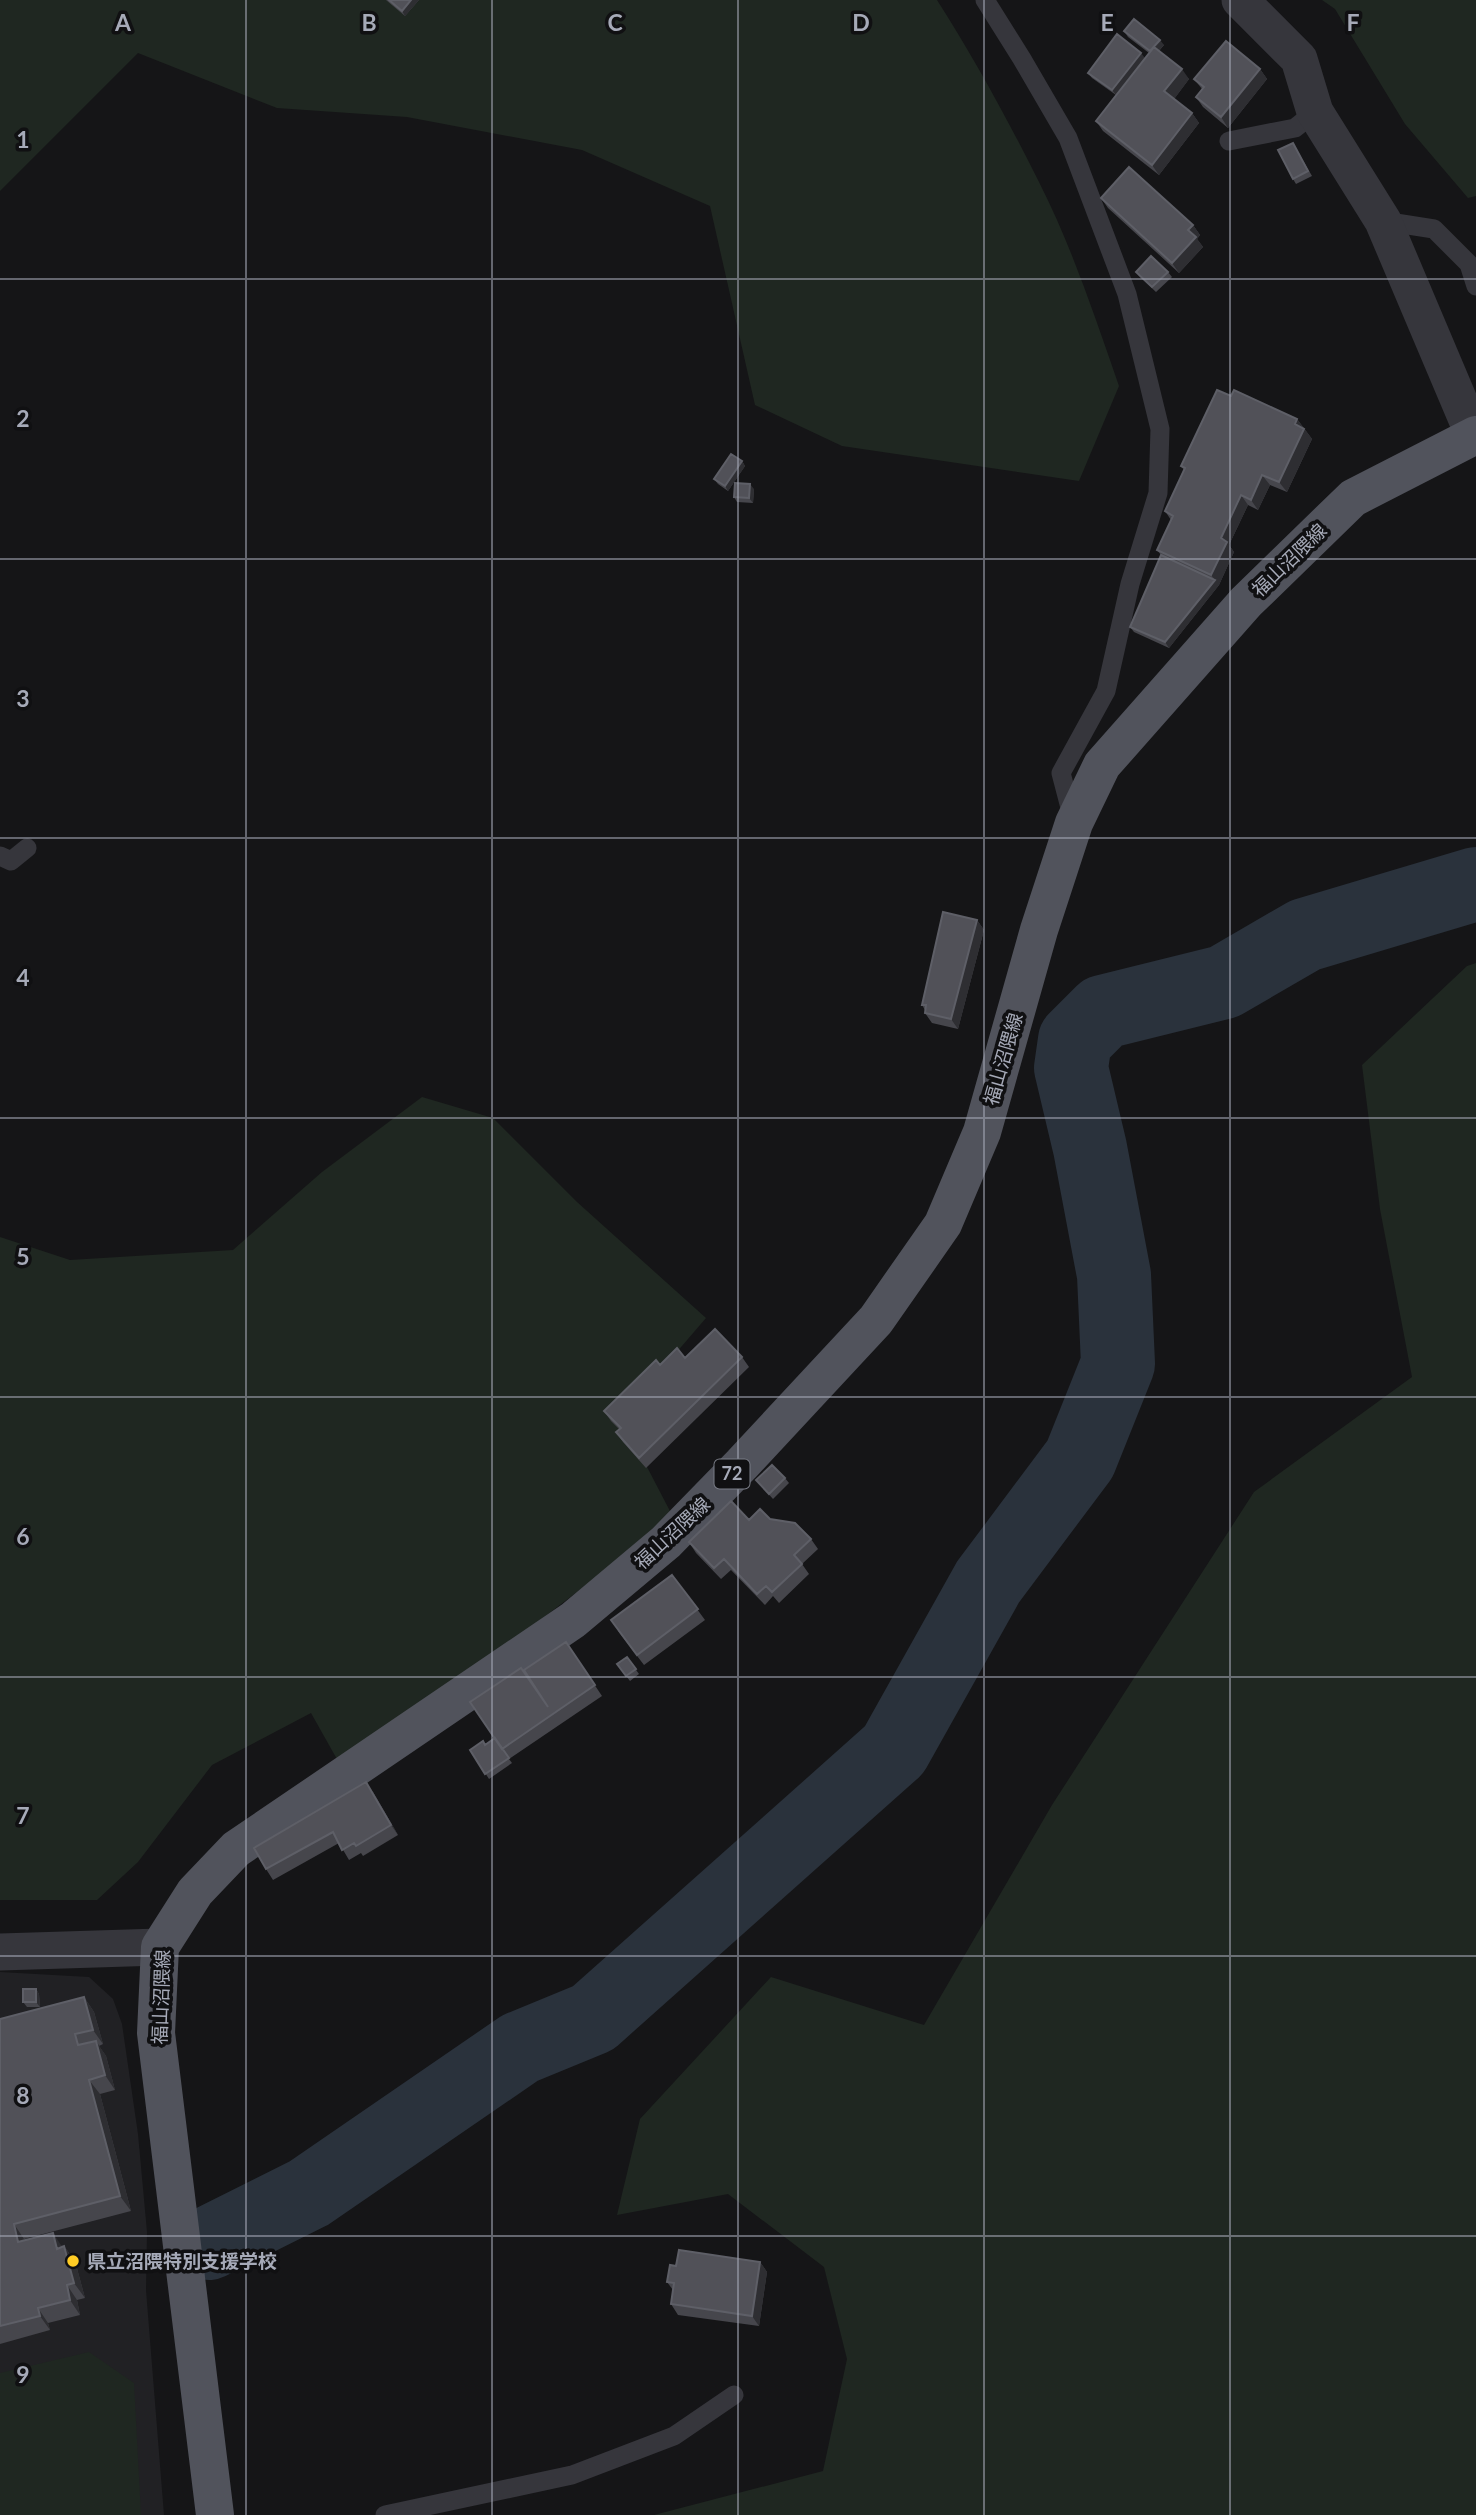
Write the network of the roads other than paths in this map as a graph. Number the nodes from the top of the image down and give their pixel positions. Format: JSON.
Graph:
{"nodes":[{"id":1,"x":985,"y":0,"type":"edge"},
{"id":2,"x":1240,"y":0,"type":"edge"},
{"id":3,"x":1315,"y":112,"type":"junction"},
{"id":4,"x":1229,"y":141,"type":"dead end"},
{"id":5,"x":1383,"y":221,"type":"junction"},
{"id":6,"x":1476,"y":286,"type":"edge"},
{"id":7,"x":1475,"y":436,"type":"edge"},
{"id":8,"x":1074,"y":823,"type":"junction"},
{"id":9,"x":27,"y":848,"type":"dead end"},
{"id":10,"x":0,"y":856,"type":"edge"},
{"id":11,"x":160,"y":1947,"type":"junction"},
{"id":12,"x":0,"y":1952,"type":"edge"},
{"id":13,"x":734,"y":2395,"type":"dead end"},
{"id":14,"x":215,"y":2515,"type":"edge"},
{"id":15,"x":385,"y":2515,"type":"edge"}],
"edges":[{"from":1,"to":8,"type":"lane"},
{"from":2,"to":3,"type":"street"},
{"from":3,"to":4,"type":"lane"},
{"from":3,"to":5,"type":"street"},
{"from":5,"to":6,"type":"lane"},
{"from":5,"to":7,"type":"street"},
{"from":7,"to":8,"type":"main road","name":"福山沼隈線","number":"72"},
{"from":8,"to":11,"type":"main road","name":"福山沼隈線","number":"72"},
{"from":9,"to":10,"type":"lane"},
{"from":11,"to":12,"type":"street"},
{"from":11,"to":14,"type":"main road","name":"福山沼隈線","number":"72"},
{"from":13,"to":15,"type":"lane"}]}
